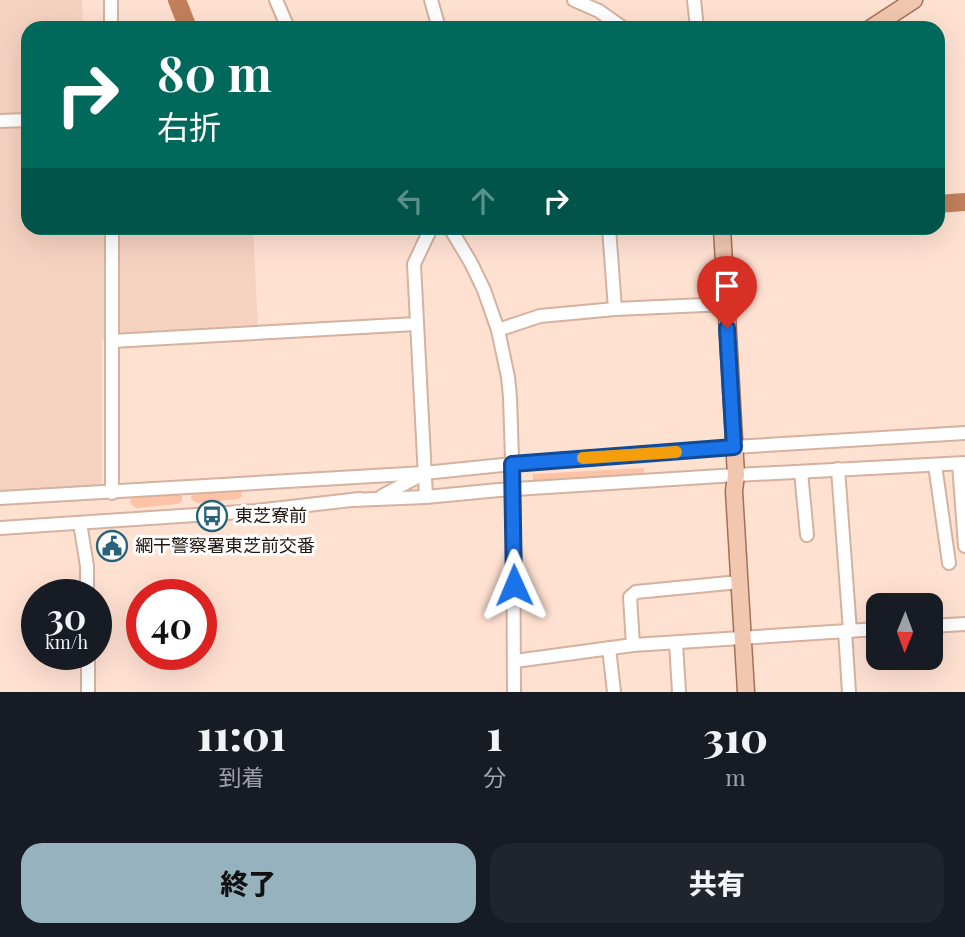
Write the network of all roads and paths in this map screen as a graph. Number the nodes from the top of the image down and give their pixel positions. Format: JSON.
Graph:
{"nodes":[{"id":1,"x":111,"y":0,"type":"edge"},
{"id":2,"x":276,"y":0,"type":"edge"},
{"id":3,"x":431,"y":0,"type":"edge"},
{"id":4,"x":574,"y":0,"type":"edge"},
{"id":5,"x":694,"y":0,"type":"edge"},
{"id":6,"x":914,"y":0,"type":"edge"},
{"id":7,"x":111,"y":21,"type":"edge"},
{"id":8,"x":285,"y":21,"type":"edge"},
{"id":9,"x":437,"y":21,"type":"edge"},
{"id":10,"x":613,"y":21,"type":"edge"},
{"id":11,"x":696,"y":21,"type":"edge"},
{"id":12,"x":882,"y":21,"type":"edge"},
{"id":13,"x":21,"y":120,"type":"edge"},
{"id":14,"x":0,"y":121,"type":"edge"},
{"id":15,"x":112,"y":235,"type":"edge"},
{"id":16,"x":428,"y":235,"type":"edge"},
{"id":17,"x":454,"y":235,"type":"edge"},
{"id":18,"x":609,"y":235,"type":"edge"},
{"id":19,"x":722,"y":235,"type":"edge"},
{"id":20,"x":726,"y":304,"type":"junction"},
{"id":21,"x":615,"y":309,"type":"junction"},
{"id":22,"x":416,"y":324,"type":"junction"},
{"id":23,"x":498,"y":330,"type":"junction"},
{"id":24,"x":112,"y":341,"type":"junction"},
{"id":25,"x":965,"y":433,"type":"edge"},
{"id":26,"x":734,"y":447,"type":"junction"},
{"id":27,"x":962,"y":463,"type":"edge"},
{"id":28,"x":512,"y":464,"type":"junction"},
{"id":29,"x":935,"y":465,"type":"junction"},
{"id":30,"x":838,"y":469,"type":"junction"},
{"id":31,"x":801,"y":472,"type":"junction"},
{"id":32,"x":424,"y":473,"type":"junction"},
{"id":33,"x":736,"y":475,"type":"junction"},
{"id":34,"x":513,"y":490,"type":"junction"},
{"id":35,"x":112,"y":492,"type":"junction"},
{"id":36,"x":426,"y":497,"type":"junction"},
{"id":37,"x":0,"y":498,"type":"edge"},
{"id":38,"x":352,"y":500,"type":"junction"},
{"id":39,"x":964,"y":518,"type":"edge"},
{"id":40,"x":80,"y":523,"type":"junction"},
{"id":41,"x":0,"y":528,"type":"edge"},
{"id":42,"x":807,"y":534,"type":"dead end"},
{"id":43,"x":965,"y":546,"type":"edge"},
{"id":44,"x":949,"y":563,"type":"dead end"},
{"id":45,"x":87,"y":579,"type":"edge"},
{"id":46,"x":739,"y":582,"type":"junction"},
{"id":47,"x":965,"y":624,"type":"edge"},
{"id":48,"x":943,"y":625,"type":"edge"},
{"id":49,"x":866,"y":630,"type":"edge"},
{"id":50,"x":847,"y":631,"type":"junction"},
{"id":51,"x":742,"y":638,"type":"junction"},
{"id":52,"x":676,"y":643,"type":"junction"},
{"id":53,"x":633,"y":645,"type":"junction"},
{"id":54,"x":610,"y":648,"type":"junction"},
{"id":55,"x":515,"y":661,"type":"junction"},
{"id":56,"x":88,"y":670,"type":"edge"},
{"id":57,"x":88,"y":692,"type":"edge"},
{"id":58,"x":514,"y":692,"type":"edge"},
{"id":59,"x":614,"y":692,"type":"edge"},
{"id":60,"x":679,"y":692,"type":"edge"},
{"id":61,"x":746,"y":692,"type":"edge"},
{"id":62,"x":849,"y":692,"type":"edge"}],
"edges":[{"from":1,"to":7,"type":"street"},
{"from":2,"to":8,"type":"street"},
{"from":3,"to":9,"type":"street"},
{"from":4,"to":10,"type":"street"},
{"from":5,"to":11,"type":"street"},
{"from":6,"to":12,"type":"main road"},
{"from":13,"to":14,"type":"street"},
{"from":15,"to":24,"type":"street"},
{"from":16,"to":22,"type":"street"},
{"from":17,"to":23,"type":"street"},
{"from":18,"to":21,"type":"street"},
{"from":19,"to":20,"type":"main road"},
{"from":20,"to":21,"type":"street"},
{"from":20,"to":26,"type":"main road"},
{"from":21,"to":23,"type":"street"},
{"from":22,"to":24,"type":"street"},
{"from":22,"to":32,"type":"street"},
{"from":23,"to":28,"type":"street"},
{"from":24,"to":35,"type":"street"},
{"from":25,"to":26,"type":"street"},
{"from":26,"to":28,"type":"street"},
{"from":26,"to":33,"type":"main road"},
{"from":27,"to":29,"type":"street"},
{"from":27,"to":39,"type":"street"},
{"from":28,"to":32,"type":"street"},
{"from":28,"to":34,"type":"street"},
{"from":29,"to":30,"type":"street"},
{"from":29,"to":44,"type":"street"},
{"from":30,"to":31,"type":"street"},
{"from":30,"to":50,"type":"street"},
{"from":31,"to":33,"type":"street"},
{"from":31,"to":42,"type":"street"},
{"from":32,"to":35,"type":"street"},
{"from":32,"to":36,"type":"street"},
{"from":32,"to":38,"type":"street"},
{"from":33,"to":34,"type":"street"},
{"from":33,"to":46,"type":"main road"},
{"from":34,"to":36,"type":"street"},
{"from":34,"to":55,"type":"street"},
{"from":35,"to":37,"type":"street"},
{"from":36,"to":38,"type":"street"},
{"from":38,"to":40,"type":"street"},
{"from":39,"to":43,"type":"street"},
{"from":40,"to":41,"type":"street"},
{"from":40,"to":45,"type":"street"},
{"from":46,"to":51,"type":"main road"},
{"from":46,"to":53,"type":"street"},
{"from":47,"to":48,"type":"street"},
{"from":49,"to":50,"type":"street"},
{"from":50,"to":51,"type":"street"},
{"from":50,"to":62,"type":"street"},
{"from":51,"to":52,"type":"street"},
{"from":51,"to":61,"type":"main road"},
{"from":52,"to":53,"type":"street"},
{"from":52,"to":60,"type":"street"},
{"from":53,"to":54,"type":"street"},
{"from":54,"to":55,"type":"street"},
{"from":54,"to":59,"type":"street"},
{"from":55,"to":58,"type":"street"},
{"from":56,"to":57,"type":"street"}]}
